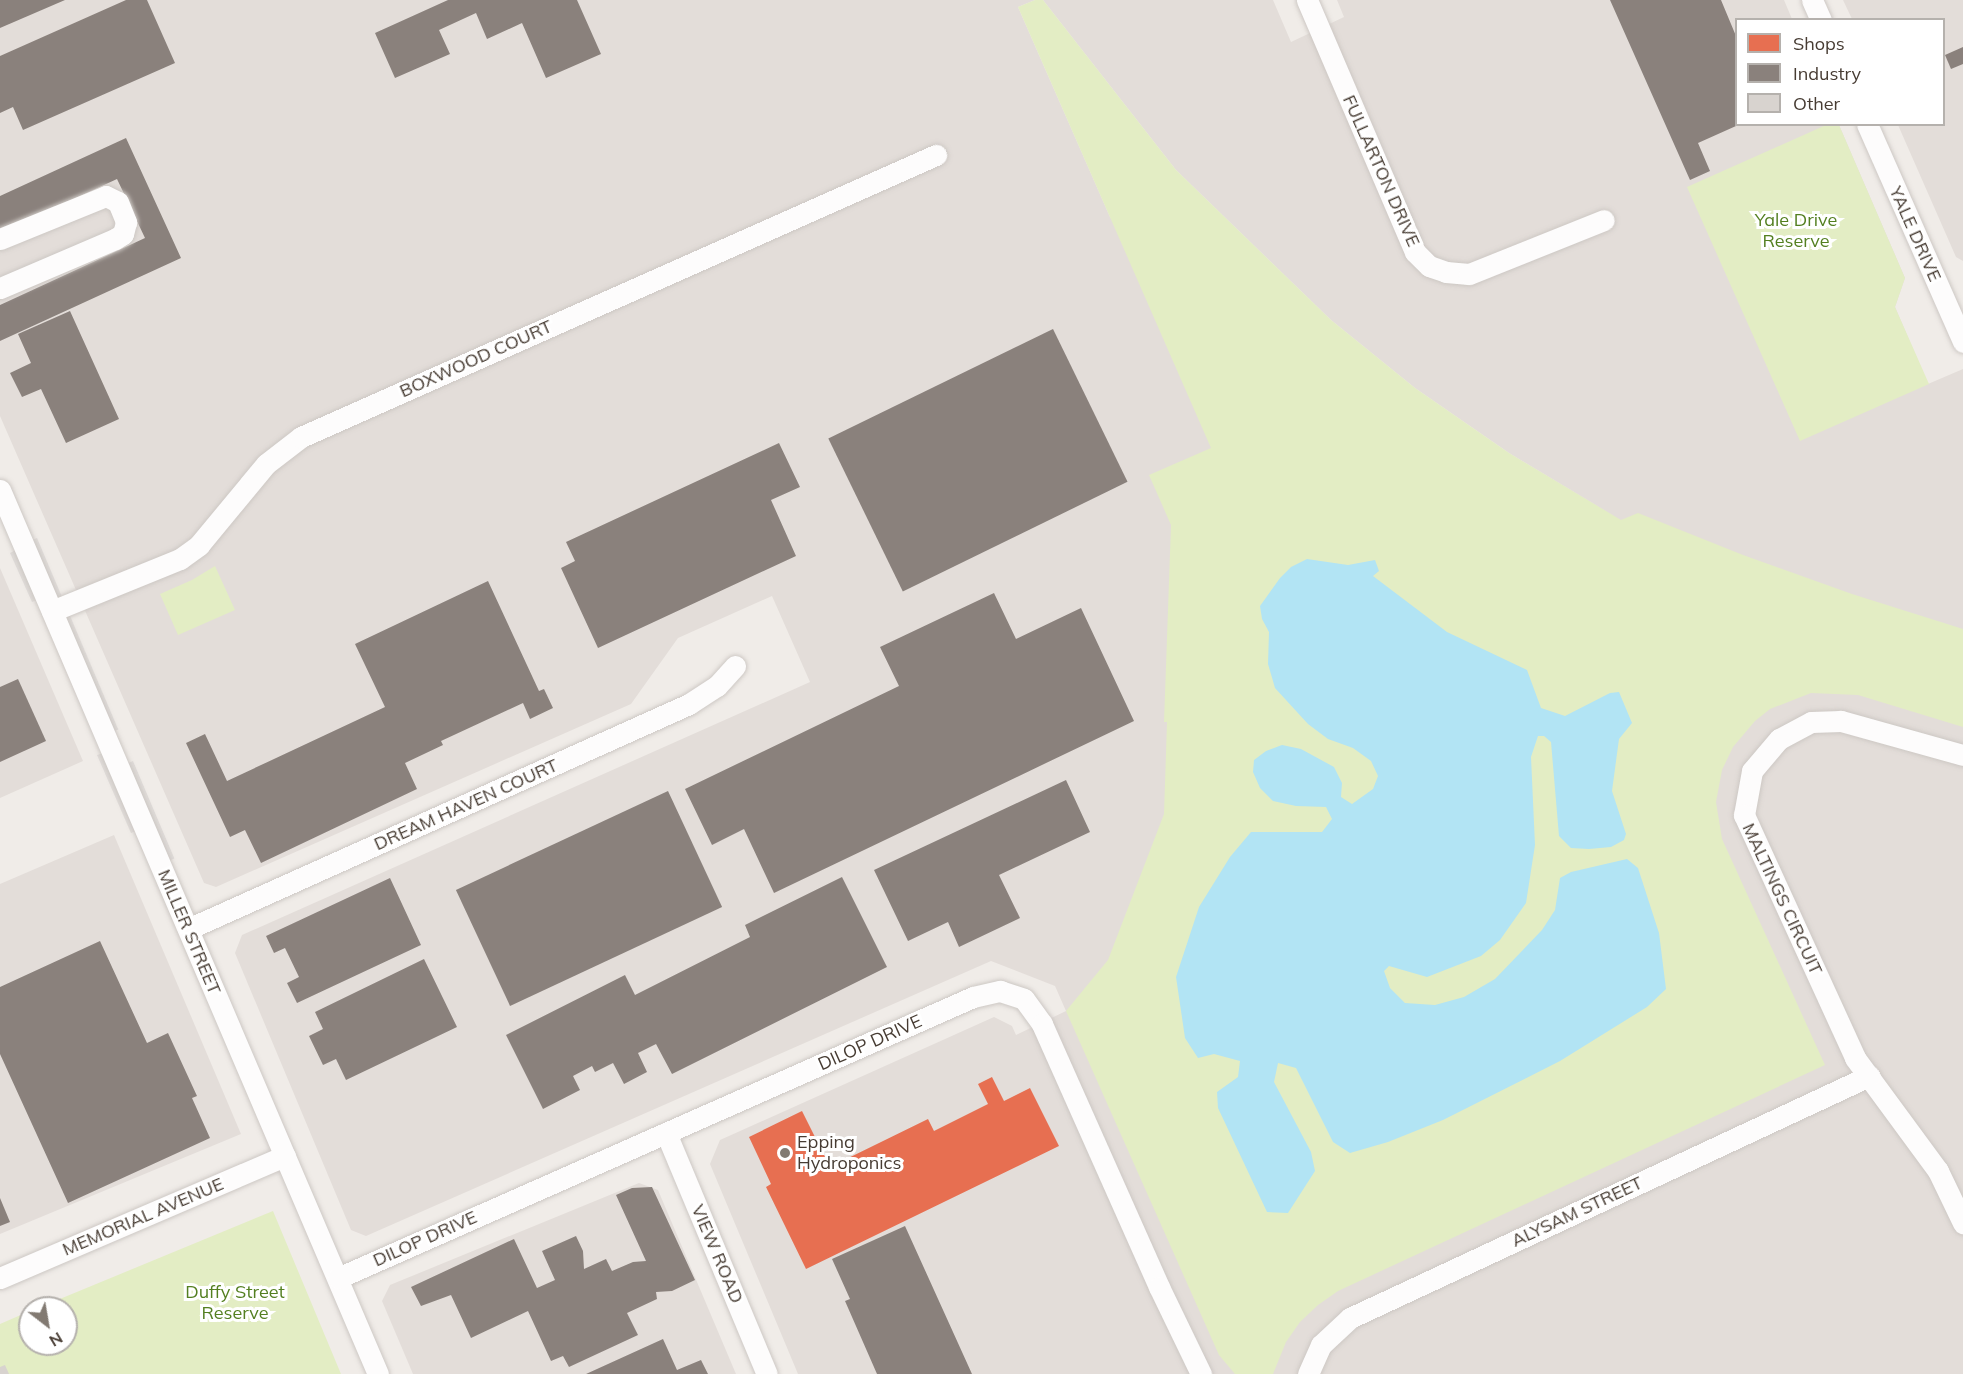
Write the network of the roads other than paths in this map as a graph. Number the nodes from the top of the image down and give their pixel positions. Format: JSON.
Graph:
{"nodes":[{"id":1,"x":1307,"y":0,"type":"edge"},
{"id":2,"x":1812,"y":0,"type":"edge"},
{"id":3,"x":1820,"y":18,"type":"edge"},
{"id":4,"x":1868,"y":126,"type":"edge"},
{"id":5,"x":936,"y":155,"type":"dead end"},
{"id":6,"x":1604,"y":220,"type":"dead end"},
{"id":7,"x":0,"y":239,"type":"edge"},
{"id":8,"x":0,"y":288,"type":"edge"},
{"id":9,"x":1963,"y":342,"type":"edge"},
{"id":10,"x":0,"y":490,"type":"edge"},
{"id":11,"x":52,"y":611,"type":"junction"},
{"id":12,"x":735,"y":666,"type":"dead end"},
{"id":13,"x":1963,"y":755,"type":"edge"},
{"id":14,"x":188,"y":929,"type":"junction"},
{"id":15,"x":1869,"y":1076,"type":"junction"},
{"id":16,"x":666,"y":1133,"type":"junction"},
{"id":17,"x":285,"y":1156,"type":"junction"},
{"id":18,"x":1963,"y":1223,"type":"edge"},
{"id":19,"x":0,"y":1278,"type":"edge"},
{"id":20,"x":338,"y":1278,"type":"junction"},
{"id":21,"x":378,"y":1374,"type":"edge"},
{"id":22,"x":767,"y":1374,"type":"edge"},
{"id":23,"x":1201,"y":1374,"type":"edge"},
{"id":24,"x":1308,"y":1374,"type":"edge"}],
"edges":[{"from":1,"to":6,"type":"street","name":"FULLARTON DRIVE"},
{"from":2,"to":3,"type":"street"},
{"from":4,"to":9,"type":"street","name":"YALE DRIVE"},
{"from":5,"to":11,"type":"street","name":"BOXWOOD COURT"},
{"from":7,"to":8,"type":"street"},
{"from":10,"to":11,"type":"street","name":"MILLER STREET"},
{"from":11,"to":14,"type":"street","name":"MILLER STREET"},
{"from":12,"to":14,"type":"street","name":"DREAM HAVEN COURT"},
{"from":13,"to":15,"type":"street","name":"MALTINGS CIRCUIT"},
{"from":14,"to":17,"type":"street","name":"MILLER STREET"},
{"from":15,"to":18,"type":"street","name":"MALTINGS CIRCUIT"},
{"from":15,"to":24,"type":"street","name":"ALYSAM STREET"},
{"from":16,"to":20,"type":"street","name":"DILOP DRIVE"},
{"from":16,"to":22,"type":"street","name":"VIEW ROAD"},
{"from":16,"to":23,"type":"street","name":"DILOP DRIVE"},
{"from":17,"to":19,"type":"street","name":"MEMORIAL AVENUE"},
{"from":17,"to":20,"type":"street","name":"MILLER STREET"},
{"from":20,"to":21,"type":"street","name":"MILLER STREET"}]}
